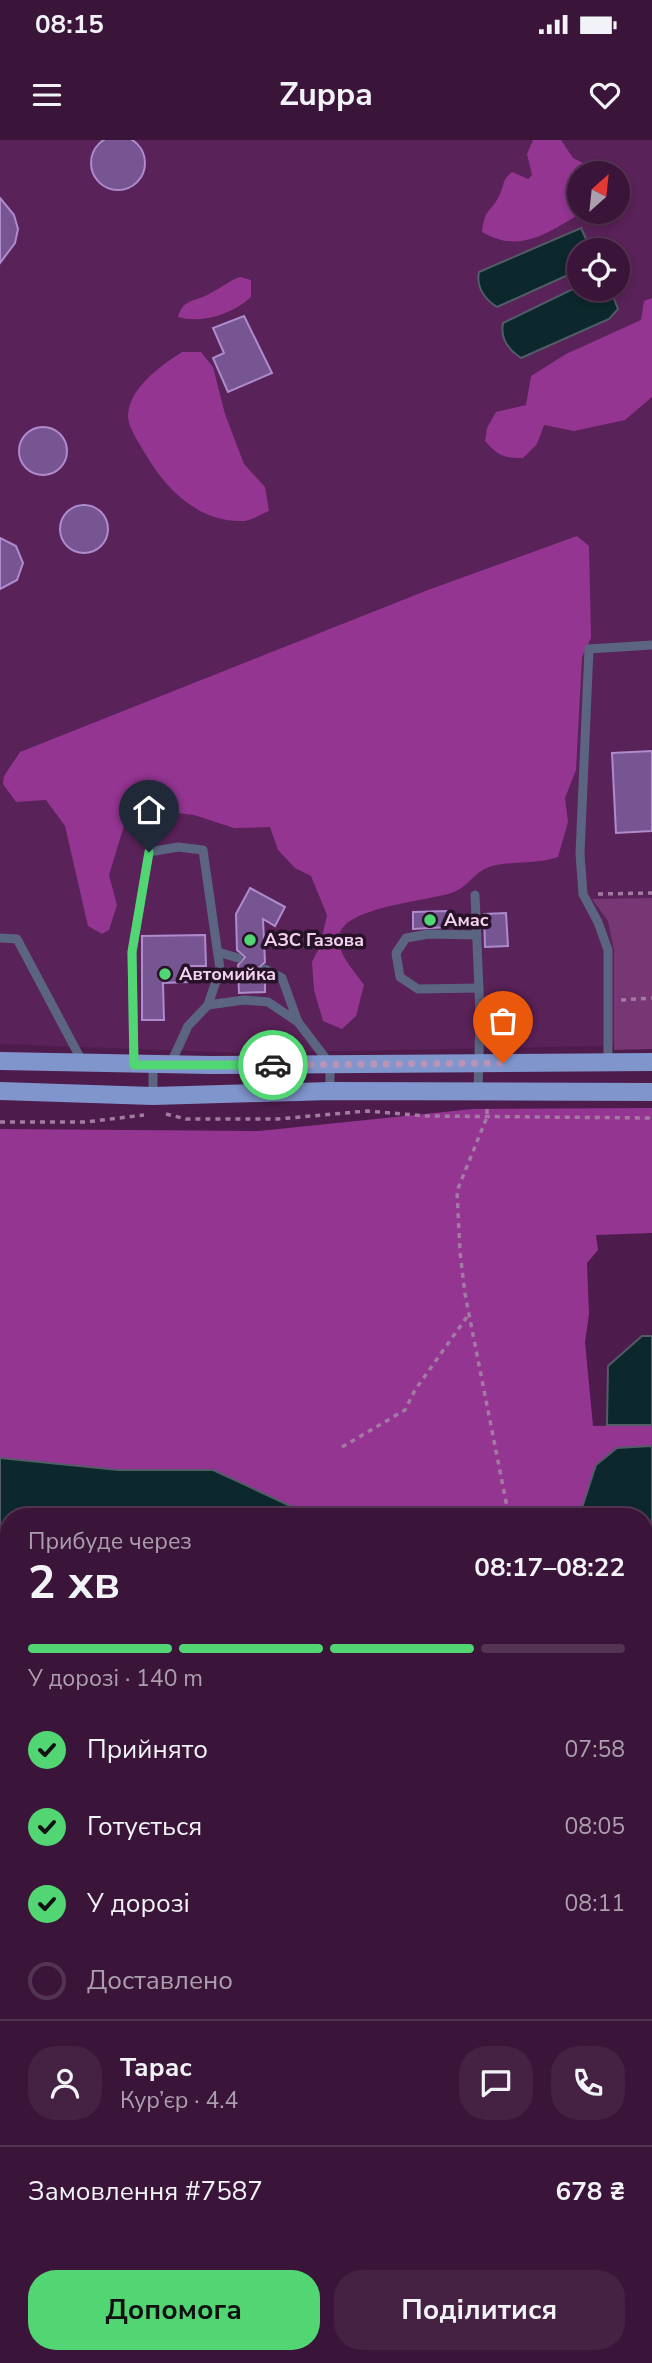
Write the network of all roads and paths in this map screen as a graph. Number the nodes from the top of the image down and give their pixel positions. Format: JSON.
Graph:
{"nodes":[{"id":1,"x":652,"y":645,"type":"edge"},
{"id":2,"x":652,"y":893,"type":"edge"},
{"id":3,"x":475,"y":894,"type":"dead end"},
{"id":4,"x":583,"y":894,"type":"junction"},
{"id":5,"x":477,"y":934,"type":"junction"},
{"id":6,"x":0,"y":937,"type":"edge"},
{"id":7,"x":218,"y":952,"type":"junction"},
{"id":8,"x":238,"y":958,"type":"dead end"},
{"id":9,"x":265,"y":969,"type":"dead end"},
{"id":10,"x":479,"y":988,"type":"junction"},
{"id":11,"x":652,"y":998,"type":"edge"},
{"id":12,"x":608,"y":1001,"type":"junction"},
{"id":13,"x":208,"y":1005,"type":"junction"},
{"id":14,"x":298,"y":1022,"type":"junction"},
{"id":15,"x":0,"y":1062,"type":"edge"},
{"id":16,"x":608,"y":1062,"type":"junction"},
{"id":17,"x":652,"y":1062,"type":"edge"},
{"id":18,"x":477,"y":1063,"type":"junction"},
{"id":19,"x":83,"y":1064,"type":"junction"},
{"id":20,"x":330,"y":1064,"type":"junction"},
{"id":21,"x":134,"y":1065,"type":"junction"},
{"id":22,"x":161,"y":1065,"type":"junction"},
{"id":23,"x":0,"y":1091,"type":"edge"},
{"id":24,"x":330,"y":1091,"type":"junction"},
{"id":25,"x":652,"y":1092,"type":"edge"},
{"id":26,"x":483,"y":1093,"type":"junction"},
{"id":27,"x":153,"y":1096,"type":"junction"},
{"id":28,"x":154,"y":1114,"type":"dead end"},
{"id":29,"x":163,"y":1114,"type":"dead end"},
{"id":30,"x":487,"y":1117,"type":"junction"},
{"id":31,"x":652,"y":1118,"type":"edge"},
{"id":32,"x":0,"y":1122,"type":"edge"},
{"id":33,"x":469,"y":1314,"type":"junction"},
{"id":34,"x":342,"y":1447,"type":"dead end"},
{"id":35,"x":507,"y":1508,"type":"edge"}],
"edges":[{"from":1,"to":4,"type":"lane"},
{"from":2,"to":4,"type":"path"},
{"from":3,"to":5,"type":"lane"},
{"from":4,"to":12,"type":"lane"},
{"from":5,"to":10,"type":"lane"},
{"from":5,"to":10,"type":"lane"},
{"from":6,"to":19,"type":"lane"},
{"from":7,"to":8,"type":"lane"},
{"from":7,"to":13,"type":"lane"},
{"from":7,"to":21,"type":"lane"},
{"from":9,"to":14,"type":"lane"},
{"from":10,"to":18,"type":"lane"},
{"from":11,"to":12,"type":"path"},
{"from":12,"to":16,"type":"lane"},
{"from":13,"to":14,"type":"lane"},
{"from":13,"to":22,"type":"lane"},
{"from":14,"to":20,"type":"lane"},
{"from":15,"to":19,"type":"main road"},
{"from":16,"to":17,"type":"main road"},
{"from":16,"to":18,"type":"main road"},
{"from":18,"to":20,"type":"main road"},
{"from":18,"to":26,"type":"lane"},
{"from":19,"to":21,"type":"main road"},
{"from":20,"to":22,"type":"main road"},
{"from":20,"to":24,"type":"lane"},
{"from":21,"to":22,"type":"main road"},
{"from":22,"to":27,"type":"lane"},
{"from":23,"to":27,"type":"main road"},
{"from":24,"to":26,"type":"main road"},
{"from":24,"to":27,"type":"main road"},
{"from":25,"to":26,"type":"main road"},
{"from":26,"to":30,"type":"path"},
{"from":28,"to":32,"type":"path"},
{"from":29,"to":30,"type":"path"},
{"from":30,"to":31,"type":"path"},
{"from":30,"to":33,"type":"path"},
{"from":33,"to":34,"type":"path"},
{"from":33,"to":35,"type":"path"}]}
